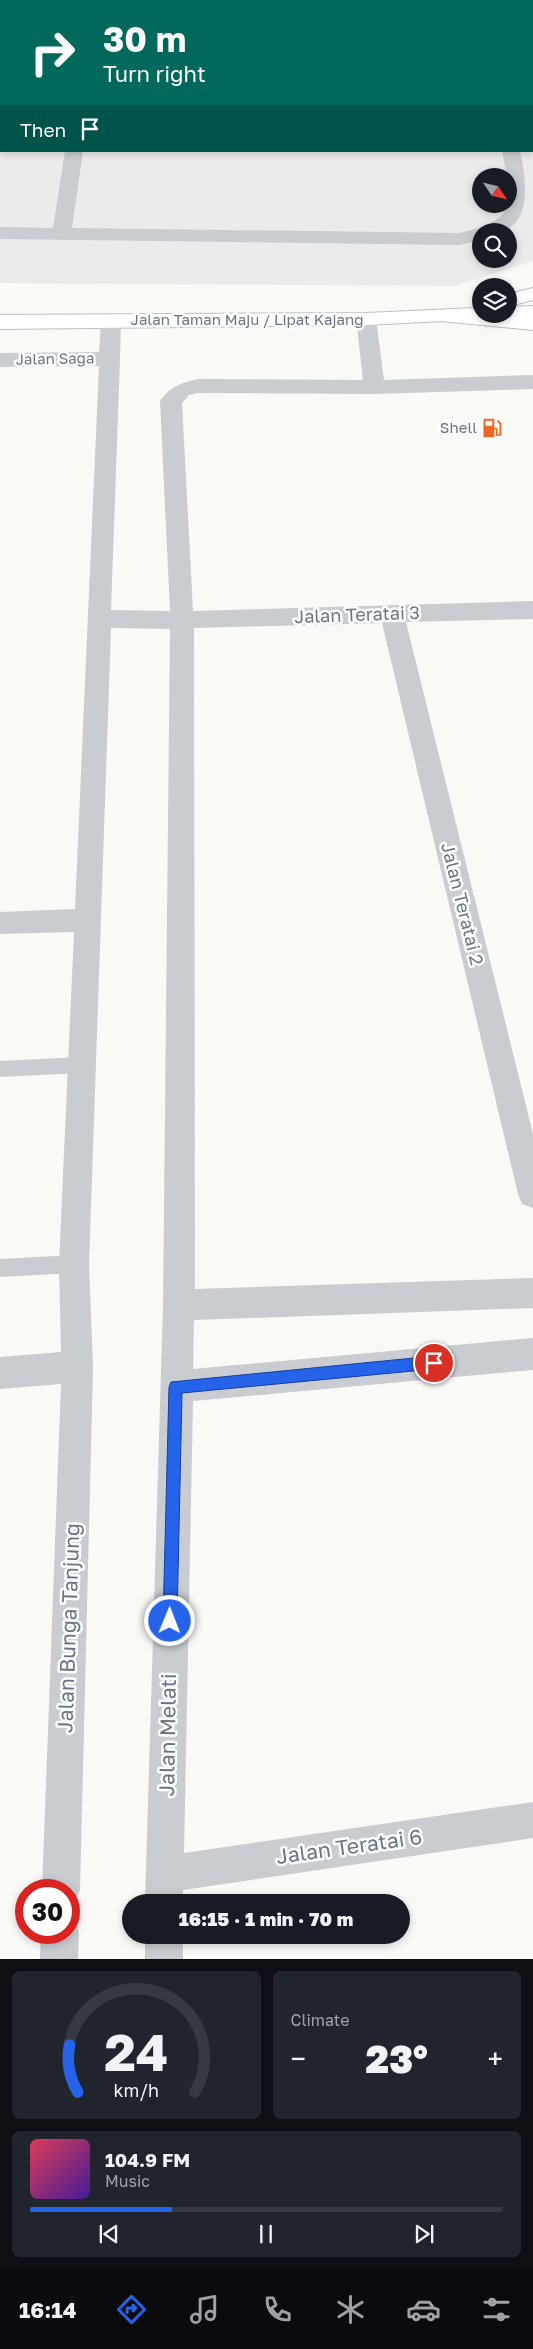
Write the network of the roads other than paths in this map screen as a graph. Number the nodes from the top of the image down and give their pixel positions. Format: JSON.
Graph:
{"nodes":[{"id":1,"x":74,"y":152,"type":"edge"},
{"id":2,"x":511,"y":152,"type":"edge"},
{"id":3,"x":506,"y":223,"type":"edge"},
{"id":4,"x":0,"y":233,"type":"edge"},
{"id":5,"x":62,"y":233,"type":"junction"},
{"id":6,"x":472,"y":236,"type":"edge"},
{"id":7,"x":533,"y":294,"type":"edge"},
{"id":8,"x":517,"y":298,"type":"edge"},
{"id":9,"x":472,"y":309,"type":"edge"},
{"id":10,"x":533,"y":312,"type":"edge"},
{"id":11,"x":517,"y":313,"type":"edge"},
{"id":12,"x":472,"y":315,"type":"edge"},
{"id":13,"x":448,"y":316,"type":"junction"},
{"id":14,"x":366,"y":319,"type":"junction"},
{"id":15,"x":111,"y":321,"type":"junction"},
{"id":16,"x":0,"y":322,"type":"edge"},
{"id":17,"x":533,"y":323,"type":"edge"},
{"id":18,"x":110,"y":359,"type":"junction"},
{"id":19,"x":0,"y":360,"type":"edge"},
{"id":20,"x":533,"y":382,"type":"edge"},
{"id":21,"x":374,"y":387,"type":"junction"},
{"id":22,"x":533,"y":610,"type":"edge"},
{"id":23,"x":392,"y":614,"type":"junction"},
{"id":24,"x":99,"y":619,"type":"junction"},
{"id":25,"x":182,"y":620,"type":"junction"},
{"id":26,"x":86,"y":920,"type":"junction"},
{"id":27,"x":0,"y":923,"type":"edge"},
{"id":28,"x":80,"y":1065,"type":"junction"},
{"id":29,"x":0,"y":1069,"type":"edge"},
{"id":30,"x":533,"y":1194,"type":"edge"},
{"id":31,"x":74,"y":1264,"type":"junction"},
{"id":32,"x":0,"y":1268,"type":"edge"},
{"id":33,"x":533,"y":1293,"type":"edge"},
{"id":34,"x":179,"y":1305,"type":"junction"},
{"id":35,"x":533,"y":1354,"type":"edge"},
{"id":36,"x":77,"y":1366,"type":"junction"},
{"id":37,"x":0,"y":1373,"type":"edge"},
{"id":38,"x":176,"y":1387,"type":"junction"},
{"id":39,"x":533,"y":1820,"type":"edge"},
{"id":40,"x":61,"y":1879,"type":"edge"},
{"id":41,"x":164,"y":1888,"type":"edge"},
{"id":42,"x":60,"y":1944,"type":"edge"},
{"id":43,"x":164,"y":1944,"type":"edge"},
{"id":44,"x":59,"y":1959,"type":"edge"},
{"id":45,"x":164,"y":1959,"type":"edge"}],
"edges":[{"from":1,"to":5,"type":"street"},
{"from":2,"to":3,"type":"street"},
{"from":4,"to":5,"type":"street"},
{"from":5,"to":6,"type":"street"},
{"from":7,"to":8,"type":"main road"},
{"from":9,"to":13,"type":"main road"},
{"from":10,"to":11,"type":"main road"},
{"from":12,"to":13,"type":"main road","name":"Jalan Taman Maju / Lipat Kajang"},
{"from":13,"to":14,"type":"main road","name":"Jalan Taman Maju / Lipat Kajang"},
{"from":13,"to":17,"type":"main road"},
{"from":14,"to":15,"type":"main road","name":"Jalan Taman Maju / Lipat Kajang"},
{"from":14,"to":21,"type":"street"},
{"from":15,"to":16,"type":"main road","name":"Jalan Taman Maju / Lipat Kajang"},
{"from":15,"to":18,"type":"street","name":"Jalan Bunga Tanjung"},
{"from":18,"to":19,"type":"street","name":"Jalan Saga"},
{"from":18,"to":24,"type":"street","name":"Jalan Bunga Tanjung"},
{"from":20,"to":21,"type":"street","name":"Jalan Melati"},
{"from":21,"to":25,"type":"street","name":"Jalan Melati"},
{"from":22,"to":23,"type":"street","name":"Jalan Teratai 3"},
{"from":23,"to":25,"type":"street","name":"Jalan Teratai 3"},
{"from":23,"to":30,"type":"street","name":"Jalan Teratai 2"},
{"from":24,"to":25,"type":"street","name":"Jalan Teratai 3"},
{"from":24,"to":26,"type":"street","name":"Jalan Bunga Tanjung"},
{"from":25,"to":34,"type":"street","name":"Jalan Melati"},
{"from":26,"to":27,"type":"street"},
{"from":26,"to":28,"type":"street","name":"Jalan Bunga Tanjung"},
{"from":28,"to":29,"type":"lane"},
{"from":28,"to":31,"type":"street","name":"Jalan Bunga Tanjung"},
{"from":31,"to":32,"type":"lane"},
{"from":31,"to":36,"type":"street","name":"Jalan Bunga Tanjung"},
{"from":33,"to":34,"type":"street"},
{"from":34,"to":38,"type":"street","name":"Jalan Melati"},
{"from":35,"to":38,"type":"street"},
{"from":36,"to":37,"type":"street"},
{"from":36,"to":40,"type":"street","name":"Jalan Bunga Tanjung"},
{"from":38,"to":41,"type":"street","name":"Jalan Melati"},
{"from":39,"to":41,"type":"street","name":"Jalan Teratai 6"},
{"from":42,"to":44,"type":"street"},
{"from":43,"to":45,"type":"street"}]}
